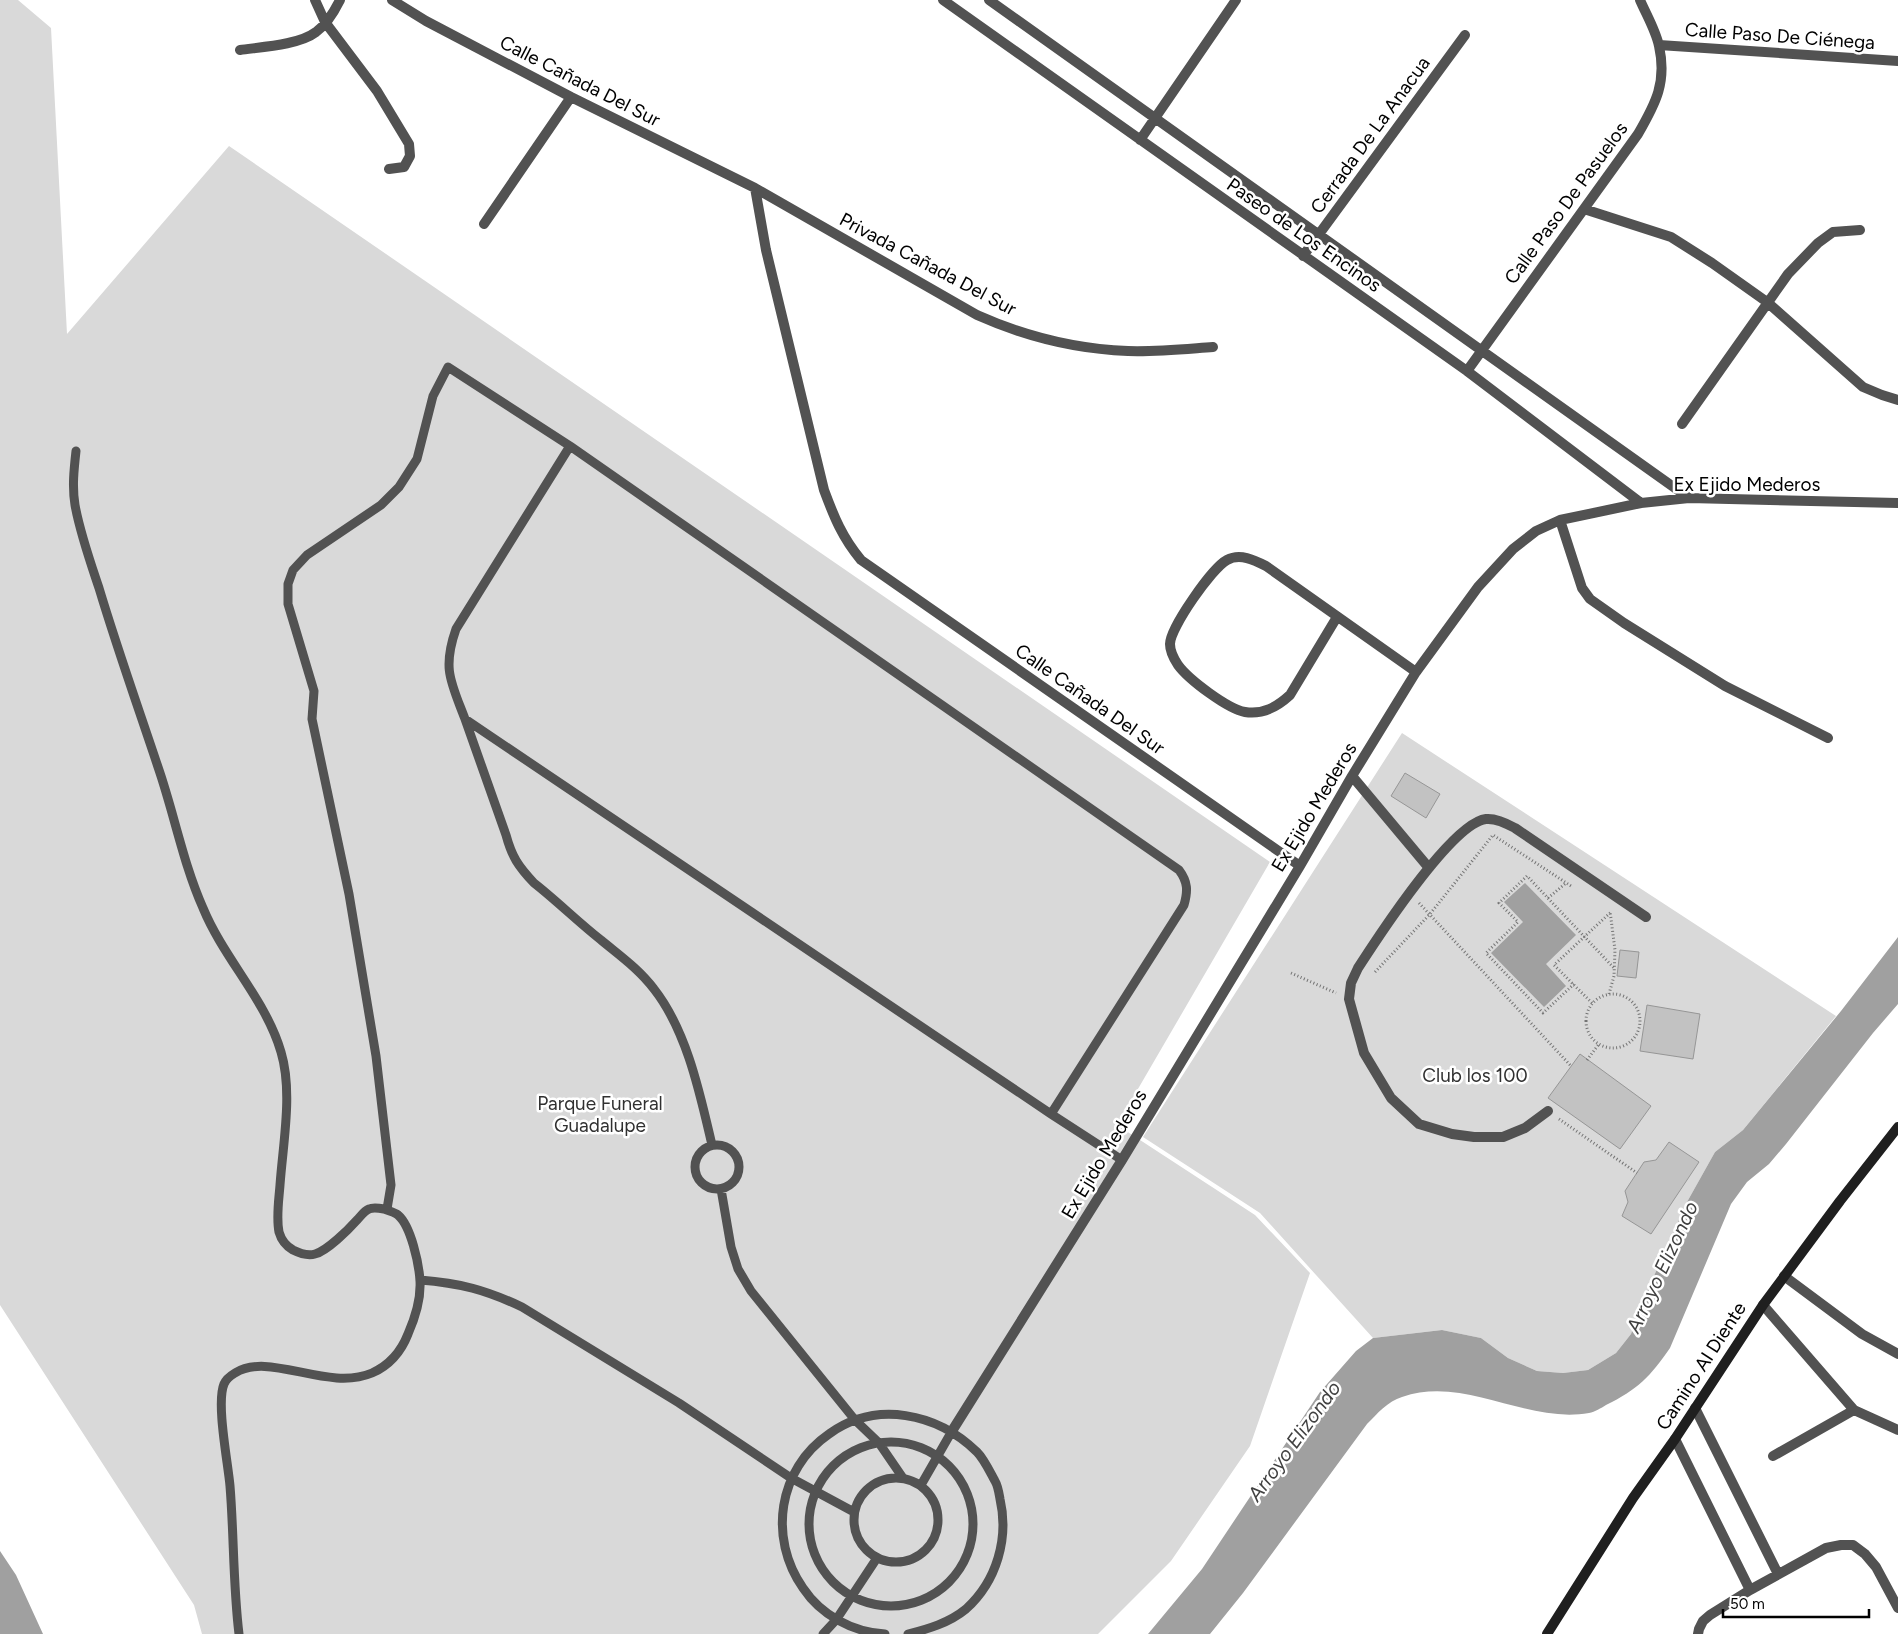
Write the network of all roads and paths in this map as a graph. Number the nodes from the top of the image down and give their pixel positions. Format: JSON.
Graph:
{"nodes":[{"id":1,"x":314,"y":0,"type":"edge"},
{"id":2,"x":340,"y":0,"type":"edge"},
{"id":3,"x":392,"y":0,"type":"edge"},
{"id":4,"x":943,"y":0,"type":"edge"},
{"id":5,"x":989,"y":0,"type":"edge"},
{"id":6,"x":1236,"y":0,"type":"edge"},
{"id":7,"x":1640,"y":0,"type":"edge"},
{"id":8,"x":325,"y":22,"type":"junction"},
{"id":9,"x":1465,"y":35,"type":"dead end"},
{"id":10,"x":1659,"y":45,"type":"junction"},
{"id":11,"x":240,"y":50,"type":"dead end"},
{"id":12,"x":1898,"y":61,"type":"edge"},
{"id":13,"x":571,"y":97,"type":"junction"},
{"id":14,"x":1154,"y":118,"type":"junction"},
{"id":15,"x":1140,"y":140,"type":"junction"},
{"id":16,"x":389,"y":169,"type":"dead end"},
{"id":17,"x":755,"y":188,"type":"junction"},
{"id":18,"x":1584,"y":209,"type":"junction"},
{"id":19,"x":484,"y":224,"type":"dead end"},
{"id":20,"x":1860,"y":230,"type":"dead end"},
{"id":21,"x":1318,"y":234,"type":"junction"},
{"id":22,"x":1303,"y":256,"type":"junction"},
{"id":23,"x":1767,"y":302,"type":"junction"},
{"id":24,"x":1213,"y":347,"type":"dead end"},
{"id":25,"x":1481,"y":350,"type":"junction"},
{"id":26,"x":1467,"y":371,"type":"junction"},
{"id":27,"x":1898,"y":400,"type":"edge"},
{"id":28,"x":1682,"y":424,"type":"dead end"},
{"id":29,"x":570,"y":446,"type":"junction"},
{"id":30,"x":76,"y":451,"type":"dead end"},
{"id":31,"x":1689,"y":498,"type":"junction"},
{"id":32,"x":1641,"y":503,"type":"junction"},
{"id":33,"x":1898,"y":503,"type":"edge"},
{"id":34,"x":1560,"y":520,"type":"junction"},
{"id":35,"x":1337,"y":617,"type":"junction"},
{"id":36,"x":1416,"y":672,"type":"junction"},
{"id":37,"x":465,"y":719,"type":"junction"},
{"id":38,"x":1828,"y":738,"type":"dead end"},
{"id":39,"x":1352,"y":776,"type":"junction"},
{"id":40,"x":1300,"y":866,"type":"junction"},
{"id":41,"x":1429,"y":868,"type":"junction"},
{"id":42,"x":1566,"y":883,"type":"junction"},
{"id":43,"x":1573,"y":888,"type":"dead end"},
{"id":44,"x":1410,"y":893,"type":"junction"},
{"id":45,"x":1548,"y":898,"type":"junction"},
{"id":46,"x":1604,"y":907,"type":"dead end"},
{"id":47,"x":1611,"y":912,"type":"junction"},
{"id":48,"x":1430,"y":914,"type":"junction"},
{"id":49,"x":1646,"y":917,"type":"dead end"},
{"id":50,"x":1585,"y":937,"type":"junction"},
{"id":51,"x":1614,"y":969,"type":"junction"},
{"id":52,"x":1291,"y":973,"type":"dead end"},
{"id":53,"x":1369,"y":978,"type":"dead end"},
{"id":54,"x":1574,"y":984,"type":"junction"},
{"id":55,"x":1609,"y":994,"type":"junction"},
{"id":56,"x":1349,"y":999,"type":"junction"},
{"id":57,"x":1592,"y":1003,"type":"junction"},
{"id":58,"x":1599,"y":1044,"type":"junction"},
{"id":59,"x":1587,"y":1060,"type":"dead end"},
{"id":60,"x":1571,"y":1066,"type":"dead end"},
{"id":61,"x":1548,"y":1111,"type":"joint"},
{"id":62,"x":1051,"y":1114,"type":"junction"},
{"id":63,"x":1898,"y":1127,"type":"edge"},
{"id":64,"x":712,"y":1146,"type":"junction"},
{"id":65,"x":1122,"y":1160,"type":"junction"},
{"id":66,"x":1637,"y":1173,"type":"dead end"},
{"id":67,"x":721,"y":1189,"type":"junction"},
{"id":68,"x":387,"y":1209,"type":"junction"},
{"id":69,"x":1784,"y":1276,"type":"junction"},
{"id":70,"x":420,"y":1280,"type":"junction"},
{"id":71,"x":1763,"y":1305,"type":"junction"},
{"id":72,"x":1898,"y":1354,"type":"edge"},
{"id":73,"x":1696,"y":1408,"type":"junction"},
{"id":74,"x":1854,"y":1410,"type":"junction"},
{"id":75,"x":855,"y":1420,"type":"junction"},
{"id":76,"x":1898,"y":1430,"type":"edge"},
{"id":77,"x":952,"y":1431,"type":"junction"},
{"id":78,"x":1675,"y":1439,"type":"junction"},
{"id":79,"x":879,"y":1443,"type":"junction"},
{"id":80,"x":937,"y":1456,"type":"junction"},
{"id":81,"x":1773,"y":1456,"type":"dead end"},
{"id":82,"x":792,"y":1478,"type":"junction"},
{"id":83,"x":903,"y":1478,"type":"junction"},
{"id":84,"x":921,"y":1485,"type":"junction"},
{"id":85,"x":816,"y":1492,"type":"junction"},
{"id":86,"x":854,"y":1512,"type":"junction"},
{"id":87,"x":877,"y":1558,"type":"junction"},
{"id":88,"x":1778,"y":1574,"type":"junction"},
{"id":89,"x":1750,"y":1590,"type":"junction"},
{"id":90,"x":852,"y":1596,"type":"junction"},
{"id":91,"x":1898,"y":1608,"type":"edge"},
{"id":92,"x":836,"y":1620,"type":"junction"},
{"id":93,"x":1551,"y":1632,"type":"edge"},
{"id":94,"x":239,"y":1634,"type":"edge"},
{"id":95,"x":823,"y":1634,"type":"edge"},
{"id":96,"x":885,"y":1634,"type":"edge"},
{"id":97,"x":908,"y":1634,"type":"edge"},
{"id":98,"x":1698,"y":1634,"type":"edge"}],
"edges":[{"from":1,"to":8,"type":"street"},
{"from":2,"to":8,"type":"street"},
{"from":3,"to":13,"type":"street","name":"Calle Cañada Del Sur"},
{"from":4,"to":15,"type":"street","name":"Paseo de Los Encinos"},
{"from":5,"to":14,"type":"street","name":"Paseo de Los Encinos"},
{"from":6,"to":14,"type":"street"},
{"from":7,"to":10,"type":"street","name":"Calle Paso De Pasuelos"},
{"from":8,"to":11,"type":"street"},
{"from":8,"to":16,"type":"street"},
{"from":9,"to":21,"type":"street","name":"Cerrada De La Anacua"},
{"from":10,"to":12,"type":"street","name":"Calle Paso De Ciénega"},
{"from":10,"to":18,"type":"street","name":"Calle Paso De Pasuelos"},
{"from":13,"to":17,"type":"street","name":"Calle Cañada Del Sur"},
{"from":13,"to":19,"type":"street"},
{"from":14,"to":15,"type":"street"},
{"from":14,"to":21,"type":"street","name":"Paseo de Los Encinos"},
{"from":15,"to":22,"type":"street","name":"Paseo de Los Encinos"},
{"from":17,"to":24,"type":"street","name":"Privada Cañada Del Sur"},
{"from":17,"to":40,"type":"street","name":"Calle Cañada Del Sur"},
{"from":18,"to":23,"type":"street"},
{"from":18,"to":25,"type":"street","name":"Calle Paso De Pasuelos"},
{"from":20,"to":23,"type":"street"},
{"from":21,"to":22,"type":"street","name":"Cerrada De La Anacua"},
{"from":21,"to":25,"type":"street","name":"Paseo de Los Encinos"},
{"from":22,"to":26,"type":"street","name":"Paseo de Los Encinos"},
{"from":23,"to":27,"type":"street"},
{"from":23,"to":28,"type":"street"},
{"from":25,"to":26,"type":"street","name":"Calle Paso De Pasuelos"},
{"from":25,"to":31,"type":"street","name":"Paseo de Los Encinos"},
{"from":26,"to":32,"type":"street","name":"Paseo de Los Encinos"},
{"from":29,"to":37,"type":"lane"},
{"from":29,"to":62,"type":"lane"},
{"from":29,"to":68,"type":"lane"},
{"from":30,"to":68,"type":"lane"},
{"from":31,"to":32,"type":"street","name":"Ex Ejido Mederos"},
{"from":31,"to":33,"type":"street","name":"Ex Ejido Mederos"},
{"from":32,"to":34,"type":"street","name":"Ex Ejido Mederos"},
{"from":34,"to":36,"type":"street","name":"Ex Ejido Mederos"},
{"from":34,"to":38,"type":"street"},
{"from":35,"to":35,"type":"street"},
{"from":35,"to":36,"type":"street"},
{"from":36,"to":39,"type":"street","name":"Ex Ejido Mederos"},
{"from":37,"to":62,"type":"lane"},
{"from":37,"to":64,"type":"lane"},
{"from":39,"to":40,"type":"street","name":"Ex Ejido Mederos"},
{"from":39,"to":41,"type":"street"},
{"from":40,"to":65,"type":"street","name":"Ex Ejido Mederos"},
{"from":41,"to":44,"type":"street"},
{"from":41,"to":49,"type":"street"},
{"from":42,"to":43,"type":"path"},
{"from":42,"to":45,"type":"path"},
{"from":42,"to":48,"type":"path"},
{"from":44,"to":48,"type":"path"},
{"from":44,"to":56,"type":"street"},
{"from":45,"to":50,"type":"path"},
{"from":45,"to":54,"type":"path"},
{"from":46,"to":47,"type":"path"},
{"from":47,"to":50,"type":"path"},
{"from":47,"to":51,"type":"path"},
{"from":48,"to":53,"type":"path"},
{"from":48,"to":60,"type":"path"},
{"from":50,"to":51,"type":"path"},
{"from":50,"to":54,"type":"path"},
{"from":51,"to":55,"type":"path"},
{"from":52,"to":56,"type":"path"},
{"from":54,"to":57,"type":"path"},
{"from":55,"to":57,"type":"path"},
{"from":55,"to":58,"type":"path"},
{"from":56,"to":61,"type":"street"},
{"from":57,"to":58,"type":"path"},
{"from":58,"to":59,"type":"path"},
{"from":61,"to":66,"type":"path"},
{"from":62,"to":65,"type":"lane"},
{"from":63,"to":69,"type":"street","name":"Camino Al Diente"},
{"from":64,"to":67,"type":"lane"},
{"from":64,"to":67,"type":"lane"},
{"from":65,"to":77,"type":"street","name":"Ex Ejido Mederos"},
{"from":67,"to":75,"type":"lane"},
{"from":68,"to":70,"type":"lane"},
{"from":69,"to":71,"type":"street","name":"Camino Al Diente"},
{"from":69,"to":72,"type":"street"},
{"from":70,"to":82,"type":"lane"},
{"from":70,"to":94,"type":"lane"},
{"from":71,"to":73,"type":"street","name":"Camino Al Diente"},
{"from":71,"to":74,"type":"street"},
{"from":73,"to":78,"type":"street","name":"Camino Al Diente"},
{"from":73,"to":88,"type":"street"},
{"from":74,"to":76,"type":"street"},
{"from":74,"to":81,"type":"street"},
{"from":75,"to":77,"type":"lane"},
{"from":75,"to":79,"type":"lane"},
{"from":75,"to":82,"type":"lane"},
{"from":77,"to":80,"type":"lane"},
{"from":77,"to":97,"type":"lane"},
{"from":78,"to":89,"type":"street"},
{"from":78,"to":93,"type":"street","name":"Camino Al Diente"},
{"from":79,"to":80,"type":"lane"},
{"from":79,"to":83,"type":"lane"},
{"from":79,"to":85,"type":"lane"},
{"from":80,"to":84,"type":"lane"},
{"from":80,"to":90,"type":"lane"},
{"from":82,"to":85,"type":"lane"},
{"from":82,"to":92,"type":"lane"},
{"from":83,"to":84,"type":"lane"},
{"from":83,"to":86,"type":"lane"},
{"from":84,"to":87,"type":"lane"},
{"from":85,"to":86,"type":"lane"},
{"from":85,"to":90,"type":"lane"},
{"from":86,"to":87,"type":"lane"},
{"from":87,"to":90,"type":"lane"},
{"from":88,"to":89,"type":"street"},
{"from":88,"to":91,"type":"street"},
{"from":89,"to":98,"type":"street"},
{"from":90,"to":92,"type":"lane"},
{"from":92,"to":95,"type":"lane"},
{"from":92,"to":96,"type":"lane"}]}
